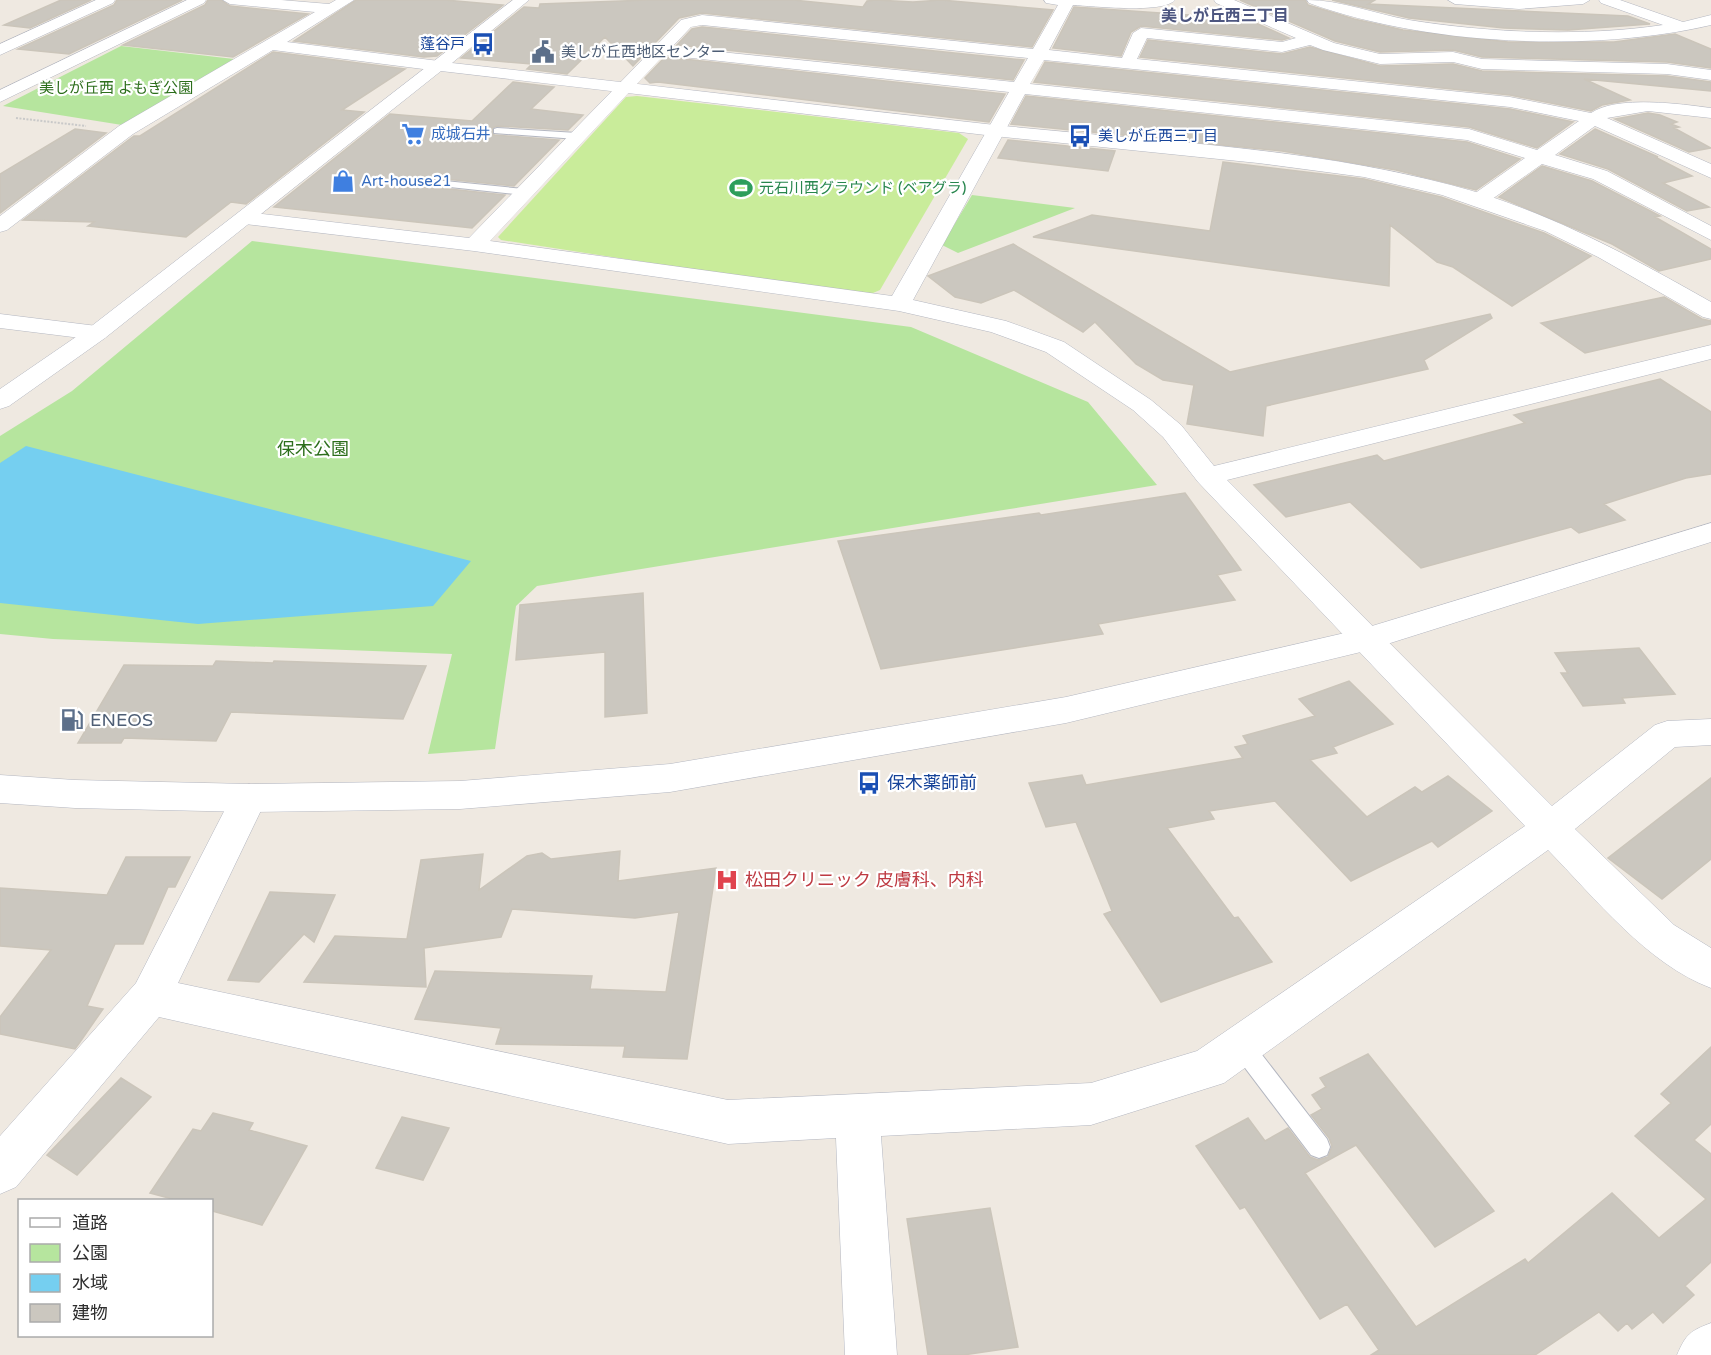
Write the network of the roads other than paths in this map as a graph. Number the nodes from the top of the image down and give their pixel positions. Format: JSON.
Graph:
{"nodes":[{"id":1,"x":108,"y":0,"type":"edge"},
{"id":2,"x":199,"y":0,"type":"edge"},
{"id":3,"x":230,"y":0,"type":"edge"},
{"id":4,"x":347,"y":0,"type":"edge"},
{"id":5,"x":522,"y":0,"type":"edge"},
{"id":6,"x":1168,"y":0,"type":"edge"},
{"id":7,"x":1221,"y":0,"type":"edge"},
{"id":8,"x":1314,"y":0,"type":"edge"},
{"id":9,"x":1455,"y":0,"type":"edge"},
{"id":10,"x":1583,"y":0,"type":"edge"},
{"id":11,"x":1606,"y":0,"type":"edge"},
{"id":12,"x":1060,"y":1,"type":"edge"},
{"id":13,"x":331,"y":9,"type":"junction"},
{"id":14,"x":1711,"y":20,"type":"edge"},
{"id":15,"x":1686,"y":27,"type":"junction"},
{"id":16,"x":1493,"y":33,"type":"junction"},
{"id":17,"x":1711,"y":37,"type":"edge"},
{"id":18,"x":1311,"y":39,"type":"junction"},
{"id":19,"x":270,"y":45,"type":"junction"},
{"id":20,"x":0,"y":50,"type":"edge"},
{"id":21,"x":659,"y":50,"type":"junction"},
{"id":22,"x":0,"y":55,"type":"edge"},
{"id":23,"x":1037,"y":55,"type":"junction"},
{"id":24,"x":1453,"y":57,"type":"junction"},
{"id":25,"x":1380,"y":59,"type":"junction"},
{"id":26,"x":1127,"y":64,"type":"junction"},
{"id":27,"x":439,"y":66,"type":"junction"},
{"id":28,"x":51,"y":73,"type":"junction"},
{"id":29,"x":1711,"y":75,"type":"edge"},
{"id":30,"x":625,"y":87,"type":"junction"},
{"id":31,"x":1018,"y":89,"type":"junction"},
{"id":32,"x":1385,"y":89,"type":"junction"},
{"id":33,"x":0,"y":97,"type":"edge"},
{"id":34,"x":1711,"y":113,"type":"edge"},
{"id":35,"x":1595,"y":120,"type":"junction"},
{"id":36,"x":497,"y":130,"type":"dead end"},
{"id":37,"x":994,"y":130,"type":"junction"},
{"id":38,"x":577,"y":136,"type":"junction"},
{"id":39,"x":1542,"y":157,"type":"junction"},
{"id":40,"x":1711,"y":172,"type":"edge"},
{"id":41,"x":454,"y":176,"type":"dead end"},
{"id":42,"x":425,"y":182,"type":"dead end"},
{"id":43,"x":446,"y":184,"type":"junction"},
{"id":44,"x":524,"y":192,"type":"junction"},
{"id":45,"x":1478,"y":200,"type":"junction"},
{"id":46,"x":244,"y":218,"type":"junction"},
{"id":47,"x":0,"y":226,"type":"edge"},
{"id":48,"x":1711,"y":234,"type":"edge"},
{"id":49,"x":474,"y":245,"type":"junction"},
{"id":50,"x":899,"y":304,"type":"junction"},
{"id":51,"x":1711,"y":312,"type":"edge"},
{"id":52,"x":0,"y":321,"type":"edge"},
{"id":53,"x":97,"y":333,"type":"junction"},
{"id":54,"x":1711,"y":352,"type":"edge"},
{"id":55,"x":0,"y":401,"type":"edge"},
{"id":56,"x":1208,"y":476,"type":"junction"},
{"id":57,"x":1711,"y":532,"type":"edge"},
{"id":58,"x":1365,"y":640,"type":"junction"},
{"id":59,"x":1711,"y":732,"type":"edge"},
{"id":60,"x":0,"y":789,"type":"edge"},
{"id":61,"x":249,"y":798,"type":"junction"},
{"id":62,"x":1550,"y":828,"type":"junction"},
{"id":63,"x":1711,"y":970,"type":"edge"},
{"id":64,"x":151,"y":996,"type":"junction"},
{"id":65,"x":1241,"y":1046,"type":"junction"},
{"id":66,"x":857,"y":1116,"type":"junction"},
{"id":67,"x":1319,"y":1147,"type":"dead end"},
{"id":68,"x":0,"y":1171,"type":"edge"},
{"id":69,"x":1711,"y":1348,"type":"edge"},
{"id":70,"x":871,"y":1355,"type":"edge"},
{"id":71,"x":1703,"y":1355,"type":"edge"}],
"edges":[{"from":1,"to":20,"type":"street"},
{"from":2,"to":28,"type":"street"},
{"from":3,"to":13,"type":"street"},
{"from":4,"to":13,"type":"street"},
{"from":5,"to":27,"type":"street"},
{"from":6,"to":12,"type":"street"},
{"from":7,"to":18,"type":"street"},
{"from":8,"to":16,"type":"street"},
{"from":9,"to":10,"type":"street"},
{"from":11,"to":15,"type":"street"},
{"from":12,"to":23,"type":"street"},
{"from":13,"to":19,"type":"street"},
{"from":14,"to":15,"type":"street"},
{"from":15,"to":16,"type":"street"},
{"from":15,"to":17,"type":"street"},
{"from":16,"to":24,"type":"street"},
{"from":18,"to":25,"type":"street"},
{"from":18,"to":26,"type":"street"},
{"from":19,"to":27,"type":"street"},
{"from":19,"to":47,"type":"street"},
{"from":21,"to":23,"type":"street"},
{"from":21,"to":30,"type":"street"},
{"from":21,"to":31,"type":"street"},
{"from":22,"to":28,"type":"street"},
{"from":23,"to":26,"type":"street"},
{"from":23,"to":31,"type":"street"},
{"from":24,"to":25,"type":"street"},
{"from":24,"to":29,"type":"street"},
{"from":25,"to":32,"type":"street"},
{"from":26,"to":32,"type":"street"},
{"from":27,"to":30,"type":"street"},
{"from":27,"to":46,"type":"street"},
{"from":28,"to":33,"type":"street"},
{"from":30,"to":37,"type":"street"},
{"from":30,"to":38,"type":"street"},
{"from":31,"to":37,"type":"street"},
{"from":31,"to":39,"type":"street"},
{"from":32,"to":35,"type":"street"},
{"from":34,"to":35,"type":"street"},
{"from":35,"to":39,"type":"street"},
{"from":35,"to":40,"type":"street"},
{"from":36,"to":38,"type":"lane"},
{"from":37,"to":45,"type":"street"},
{"from":37,"to":50,"type":"street"},
{"from":38,"to":44,"type":"street"},
{"from":39,"to":45,"type":"street"},
{"from":39,"to":48,"type":"street"},
{"from":41,"to":43,"type":"lane"},
{"from":42,"to":43,"type":"lane"},
{"from":43,"to":44,"type":"lane"},
{"from":44,"to":49,"type":"street"},
{"from":45,"to":51,"type":"street"},
{"from":46,"to":49,"type":"street"},
{"from":46,"to":53,"type":"street"},
{"from":49,"to":50,"type":"street"},
{"from":50,"to":56,"type":"street"},
{"from":52,"to":53,"type":"street"},
{"from":53,"to":55,"type":"street"},
{"from":54,"to":56,"type":"street"},
{"from":56,"to":58,"type":"street"},
{"from":57,"to":58,"type":"street"},
{"from":58,"to":61,"type":"street"},
{"from":58,"to":62,"type":"street"},
{"from":59,"to":62,"type":"street"},
{"from":60,"to":61,"type":"street"},
{"from":61,"to":64,"type":"street"},
{"from":62,"to":63,"type":"street"},
{"from":62,"to":65,"type":"street"},
{"from":64,"to":66,"type":"street"},
{"from":64,"to":68,"type":"street"},
{"from":65,"to":66,"type":"street"},
{"from":65,"to":67,"type":"lane"},
{"from":66,"to":70,"type":"street"},
{"from":69,"to":71,"type":"street"}]}
